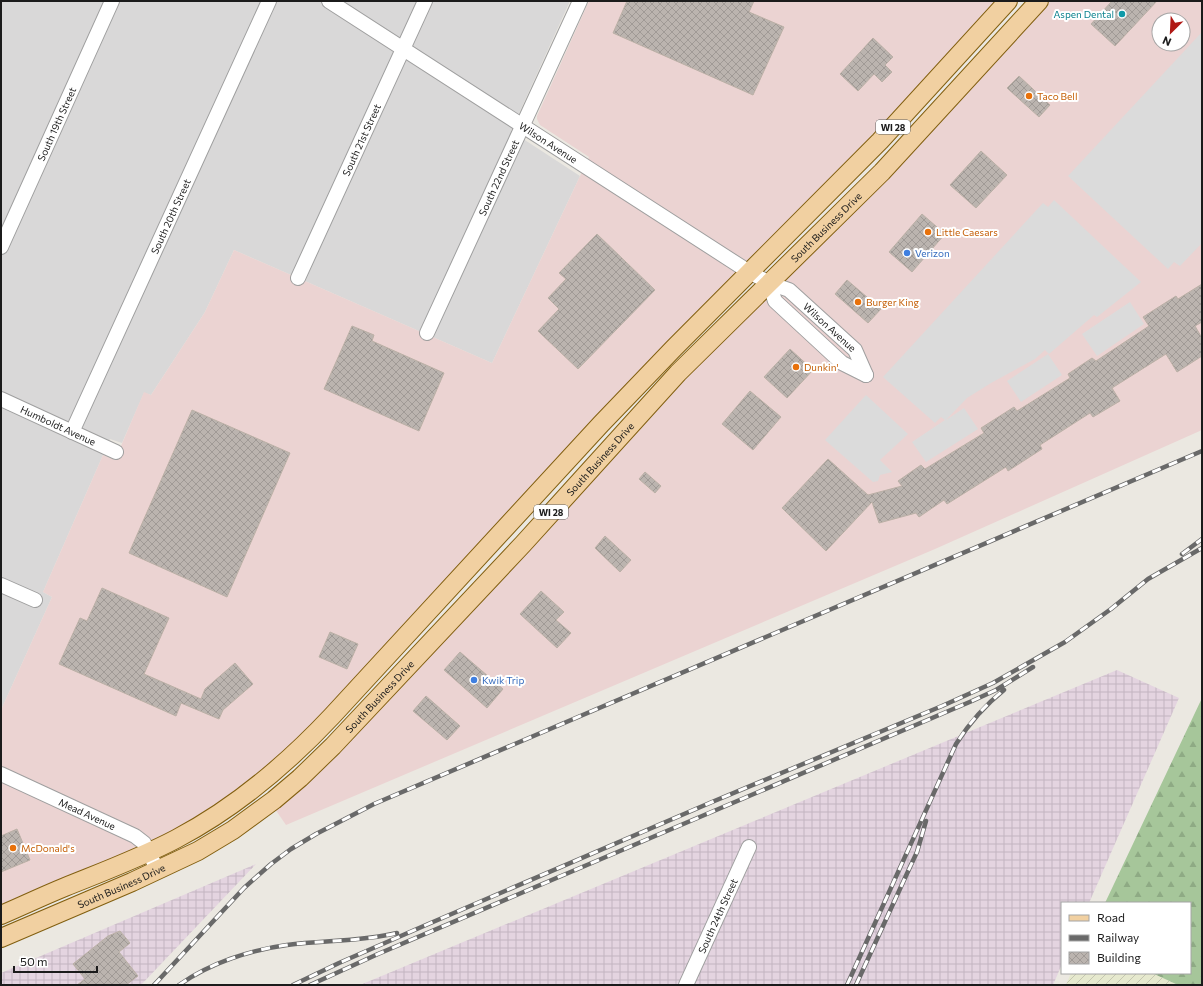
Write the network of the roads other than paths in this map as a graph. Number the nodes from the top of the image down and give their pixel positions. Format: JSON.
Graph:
{"nodes":[{"id":1,"x":112,"y":1,"type":"edge"},
{"id":2,"x":269,"y":1,"type":"edge"},
{"id":3,"x":329,"y":1,"type":"edge"},
{"id":4,"x":424,"y":1,"type":"edge"},
{"id":5,"x":580,"y":1,"type":"edge"},
{"id":6,"x":1008,"y":1,"type":"edge"},
{"id":7,"x":1039,"y":1,"type":"edge"},
{"id":8,"x":403,"y":49,"type":"junction"},
{"id":9,"x":523,"y":127,"type":"junction"},
{"id":10,"x":1,"y":247,"type":"edge"},
{"id":11,"x":750,"y":272,"type":"junction"},
{"id":12,"x":298,"y":278,"type":"dead end"},
{"id":13,"x":769,"y":283,"type":"junction"},
{"id":14,"x":427,"y":333,"type":"dead end"},
{"id":15,"x":1,"y":399,"type":"edge"},
{"id":16,"x":72,"y":432,"type":"junction"},
{"id":17,"x":116,"y":452,"type":"dead end"},
{"id":18,"x":2,"y":588,"type":"edge"},
{"id":19,"x":35,"y":600,"type":"dead end"},
{"id":20,"x":1,"y":774,"type":"edge"},
{"id":21,"x":749,"y":847,"type":"dead end"},
{"id":22,"x":149,"y":853,"type":"junction"},
{"id":23,"x":158,"y":871,"type":"junction"},
{"id":24,"x":1,"y":915,"type":"edge"},
{"id":25,"x":1,"y":938,"type":"edge"},
{"id":26,"x":686,"y":985,"type":"edge"}],
"edges":[{"from":1,"to":10,"type":"street","name":"South 19th Street"},
{"from":2,"to":16,"type":"street","name":"South 20th Street"},
{"from":3,"to":8,"type":"street","name":"Wilson Avenue"},
{"from":4,"to":8,"type":"street","name":"South 21st Street"},
{"from":5,"to":9,"type":"street","name":"South 22nd Street"},
{"from":6,"to":11,"type":"main road","name":"South Business Drive","number":"WI 28"},
{"from":7,"to":13,"type":"main road","name":"South Business Drive","number":"WI 28"},
{"from":8,"to":9,"type":"street","name":"Wilson Avenue"},
{"from":8,"to":12,"type":"street","name":"South 21st Street"},
{"from":9,"to":11,"type":"street","name":"Wilson Avenue"},
{"from":9,"to":14,"type":"street","name":"South 22nd Street"},
{"from":11,"to":13,"type":"street","name":"Wilson Avenue"},
{"from":11,"to":22,"type":"main road","name":"South Business Drive","number":"WI 28"},
{"from":13,"to":13,"type":"street","name":"Wilson Avenue"},
{"from":13,"to":23,"type":"main road","name":"South Business Drive","number":"WI 28"},
{"from":15,"to":16,"type":"street","name":"Humboldt Avenue"},
{"from":16,"to":17,"type":"street","name":"Humboldt Avenue"},
{"from":18,"to":19,"type":"street"},
{"from":20,"to":22,"type":"street","name":"Mead Avenue"},
{"from":21,"to":26,"type":"street","name":"South 24th Street"},
{"from":22,"to":23,"type":"street","name":"Mead Avenue"},
{"from":22,"to":24,"type":"main road","name":"South Business Drive","number":"WI 28"},
{"from":23,"to":25,"type":"main road","name":"South Business Drive","number":"WI 28"}]}
